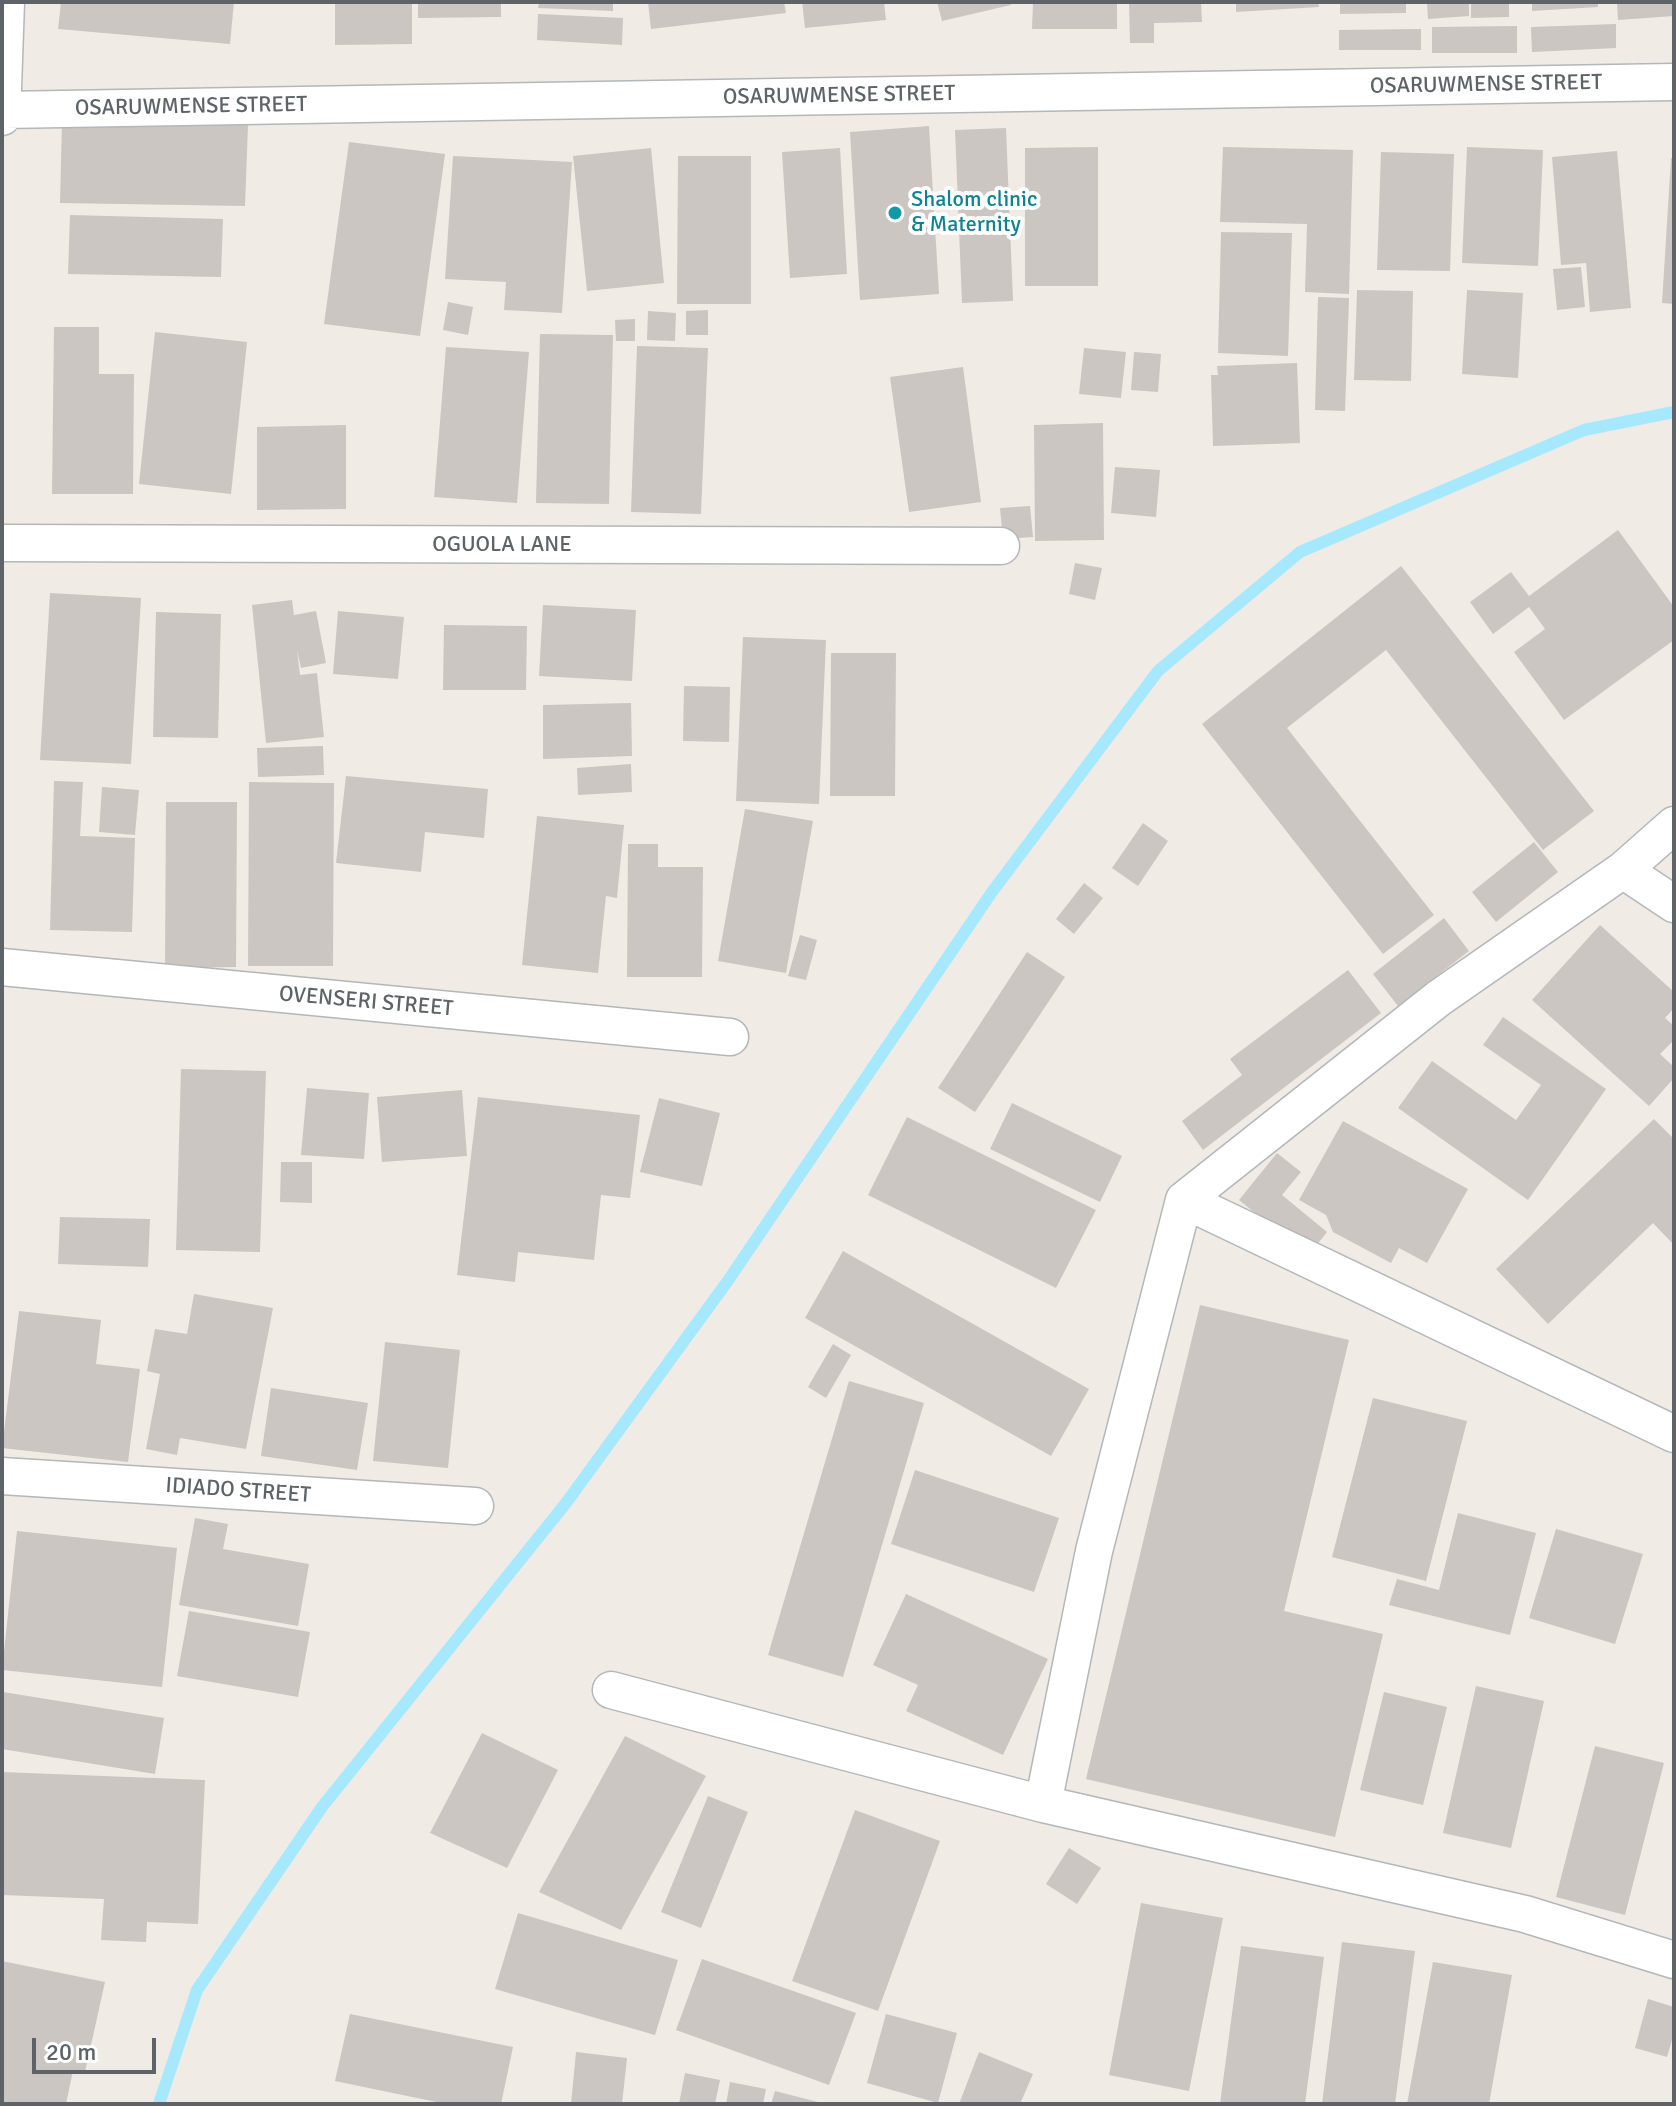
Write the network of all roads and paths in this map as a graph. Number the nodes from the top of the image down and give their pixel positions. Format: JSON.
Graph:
{"nodes":[{"id":1,"x":6,"y":2,"type":"edge"},
{"id":2,"x":1674,"y":82,"type":"edge"},
{"id":3,"x":3,"y":110,"type":"edge"},
{"id":4,"x":2,"y":117,"type":"edge"},
{"id":5,"x":2,"y":543,"type":"edge"},
{"id":6,"x":1001,"y":546,"type":"dead end"},
{"id":7,"x":1674,"y":825,"type":"edge"},
{"id":8,"x":1623,"y":870,"type":"junction"},
{"id":9,"x":1674,"y":904,"type":"edge"},
{"id":10,"x":2,"y":967,"type":"edge"},
{"id":11,"x":730,"y":1037,"type":"dead end"},
{"id":12,"x":1184,"y":1200,"type":"junction"},
{"id":13,"x":1674,"y":1434,"type":"edge"},
{"id":14,"x":2,"y":1476,"type":"edge"},
{"id":15,"x":475,"y":1506,"type":"dead end"},
{"id":16,"x":611,"y":1690,"type":"dead end"},
{"id":17,"x":1043,"y":1804,"type":"junction"},
{"id":18,"x":1674,"y":1960,"type":"edge"}],
"edges":[{"from":1,"to":3,"type":"street"},
{"from":2,"to":3,"type":"street","name":"OSARUWMENSE STREET"},
{"from":3,"to":4,"type":"street"},
{"from":5,"to":6,"type":"street","name":"OGUOLA LANE"},
{"from":7,"to":8,"type":"street"},
{"from":8,"to":9,"type":"street"},
{"from":8,"to":12,"type":"street"},
{"from":10,"to":11,"type":"street","name":"OVENSERI STREET"},
{"from":12,"to":13,"type":"street"},
{"from":12,"to":17,"type":"street"},
{"from":14,"to":15,"type":"street","name":"IDIADO STREET"},
{"from":16,"to":17,"type":"street"},
{"from":17,"to":18,"type":"street"}]}
